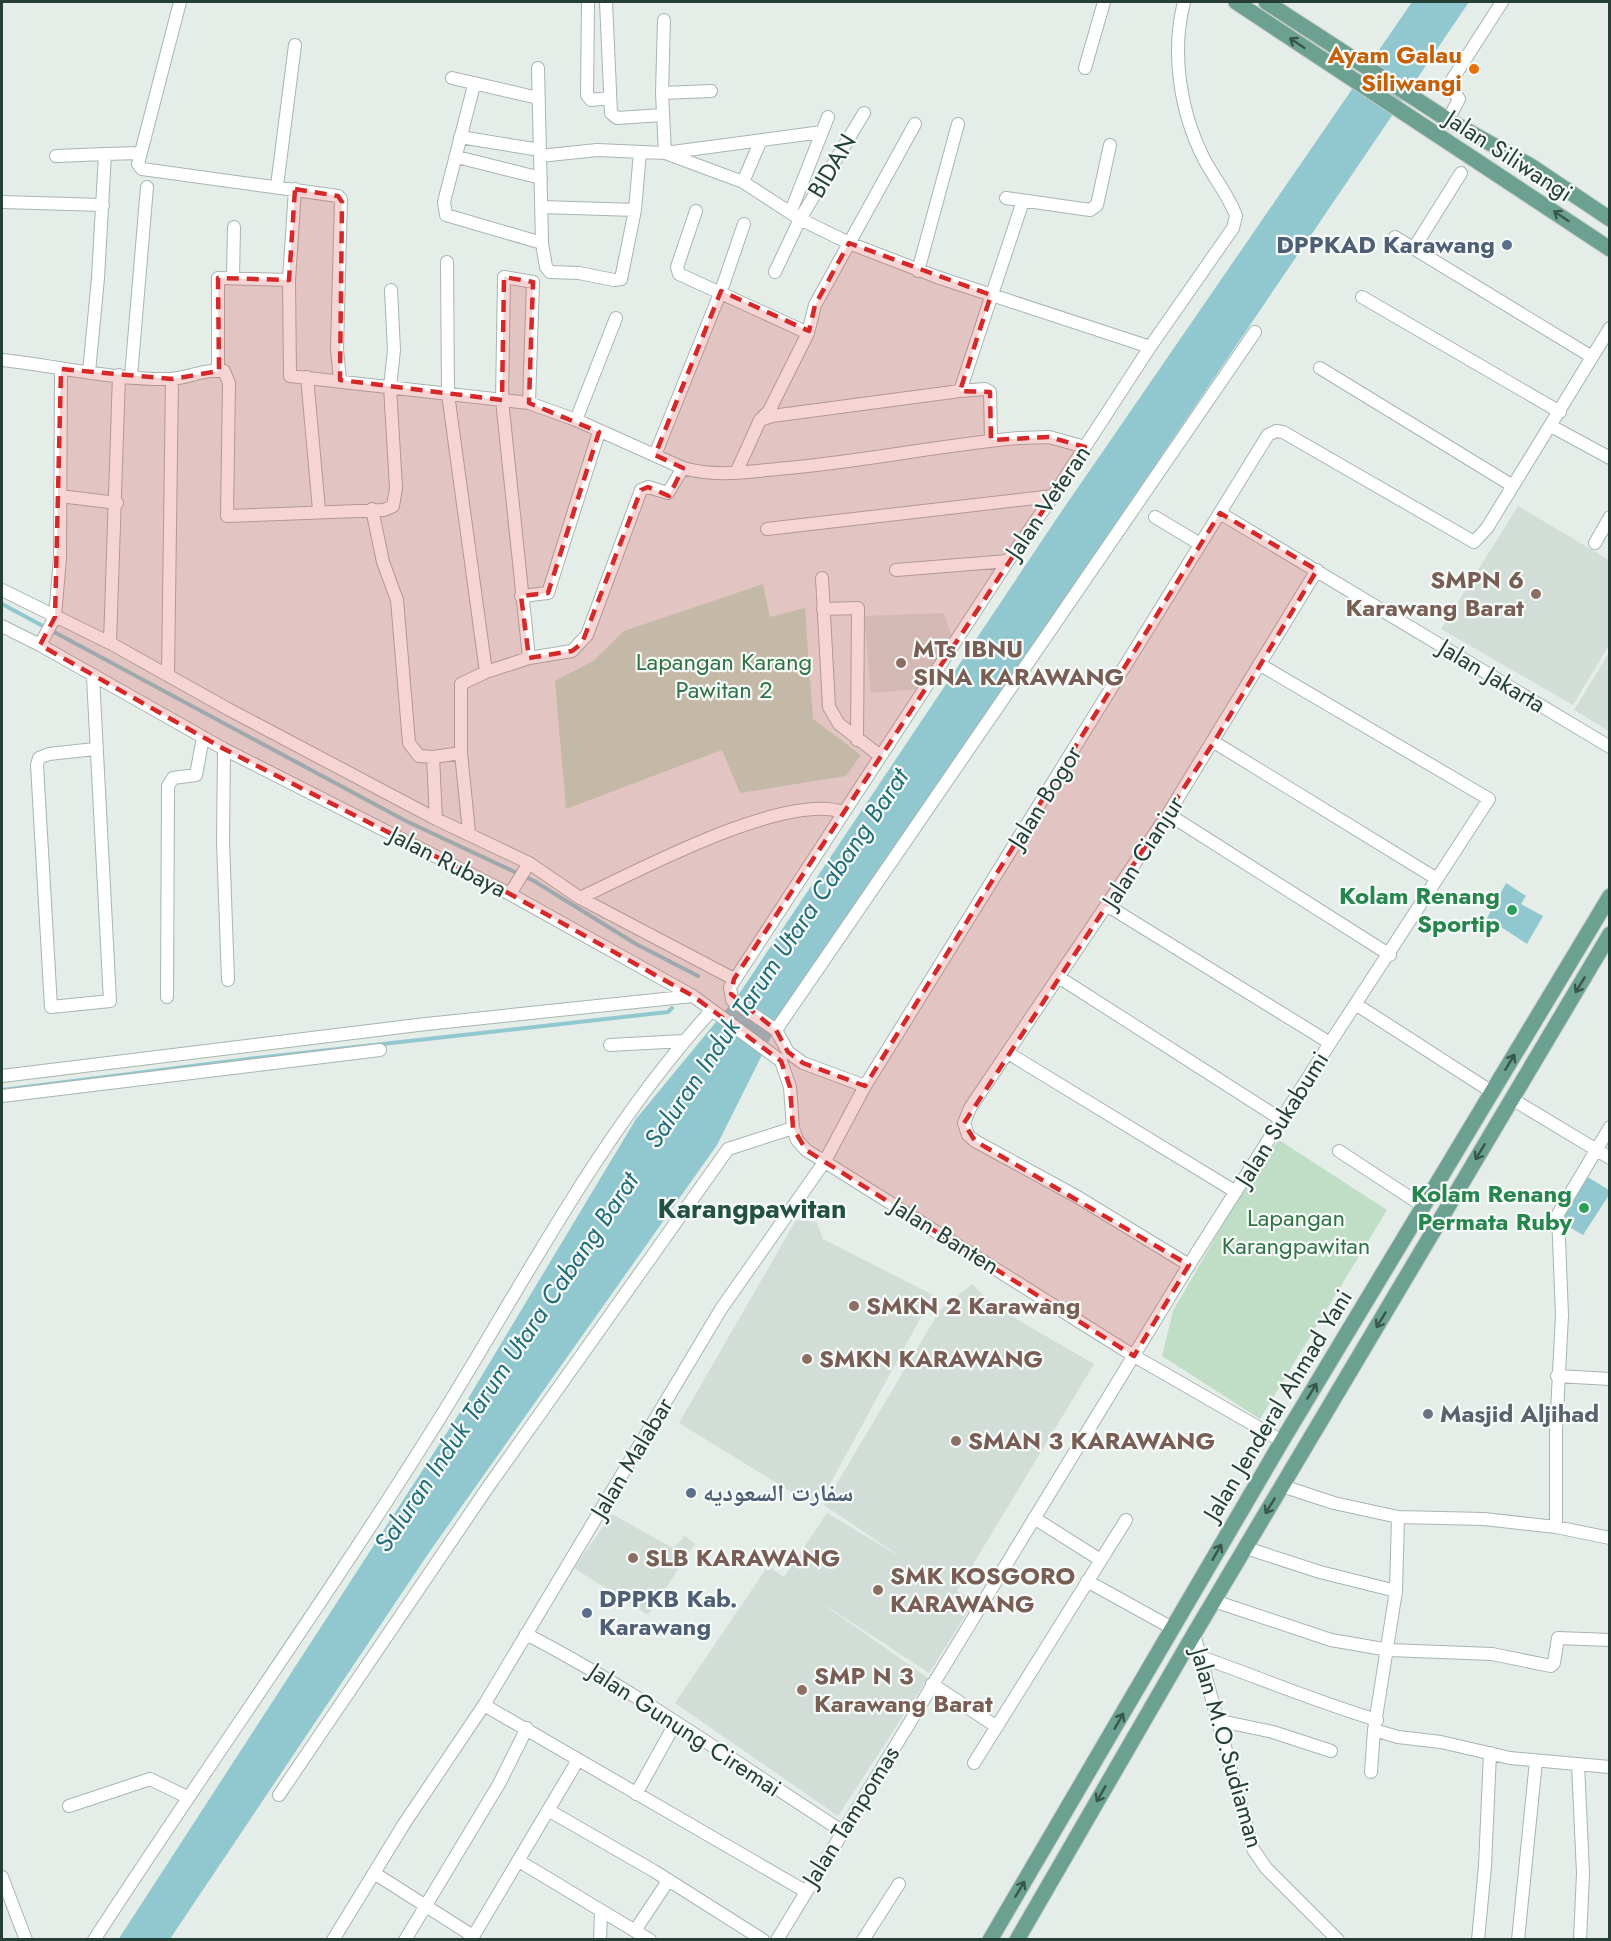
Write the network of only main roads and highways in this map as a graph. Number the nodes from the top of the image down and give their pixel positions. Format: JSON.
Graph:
{"nodes":[{"id":1,"x":1236,"y":2,"type":"edge"},
{"id":2,"x":1266,"y":2,"type":"edge"},
{"id":3,"x":1531,"y":166,"type":"junction"},
{"id":4,"x":1517,"y":188,"type":"junction"},
{"id":5,"x":1610,"y":219,"type":"edge"},
{"id":6,"x":1610,"y":249,"type":"edge"},
{"id":7,"x":1610,"y":896,"type":"edge"},
{"id":8,"x":1610,"y":934,"type":"edge"},
{"id":9,"x":990,"y":1940,"type":"edge"},
{"id":10,"x":1017,"y":1940,"type":"edge"}],
"edges":[{"from":4,"to":1,"type":"main road","name":"Jalan Siliwangi","one_way":true},
{"from":2,"to":3,"type":"main road","name":"Jalan Siliwangi"},
{"from":3,"to":4,"type":"main road"},
{"from":3,"to":5,"type":"main road","name":"Jalan Siliwangi"},
{"from":6,"to":4,"type":"main road","name":"Jalan Siliwangi","one_way":true},
{"from":9,"to":7,"type":"main road","name":"Jalan Jenderal Ahmad Yani","one_way":true},
{"from":8,"to":10,"type":"main road","name":"Jalan Jenderal Ahmad Yani","one_way":true}]}
